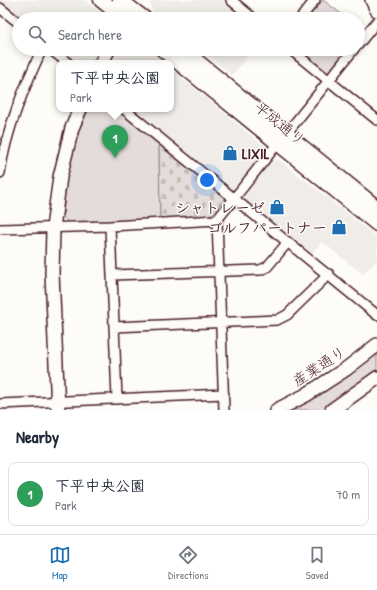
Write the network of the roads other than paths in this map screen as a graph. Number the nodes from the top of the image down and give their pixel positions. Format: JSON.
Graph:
{"nodes":[{"id":1,"x":101,"y":0,"type":"edge"},
{"id":2,"x":231,"y":0,"type":"edge"},
{"id":3,"x":372,"y":0,"type":"edge"},
{"id":4,"x":311,"y":1,"type":"edge"},
{"id":5,"x":377,"y":10,"type":"edge"},
{"id":6,"x":126,"y":11,"type":"edge"},
{"id":7,"x":1,"y":12,"type":"edge"},
{"id":8,"x":246,"y":12,"type":"edge"},
{"id":9,"x":304,"y":12,"type":"edge"},
{"id":10,"x":12,"y":19,"type":"edge"},
{"id":11,"x":377,"y":21,"type":"edge"},
{"id":12,"x":365,"y":36,"type":"edge"},
{"id":13,"x":39,"y":56,"type":"edge"},
{"id":14,"x":171,"y":56,"type":"edge"},
{"id":15,"x":190,"y":56,"type":"edge"},
{"id":16,"x":299,"y":56,"type":"edge"},
{"id":17,"x":349,"y":56,"type":"edge"},
{"id":18,"x":329,"y":81,"type":"junction"},
{"id":19,"x":79,"y":112,"type":"edge"},
{"id":20,"x":128,"y":112,"type":"edge"},
{"id":21,"x":377,"y":120,"type":"edge"},
{"id":22,"x":282,"y":139,"type":"junction"},
{"id":23,"x":0,"y":170,"type":"edge"},
{"id":24,"x":0,"y":173,"type":"edge"},
{"id":25,"x":234,"y":198,"type":"junction"},
{"id":26,"x":377,"y":208,"type":"edge"},
{"id":27,"x":217,"y":220,"type":"junction"},
{"id":28,"x":377,"y":224,"type":"edge"},
{"id":29,"x":110,"y":226,"type":"junction"},
{"id":30,"x":53,"y":228,"type":"junction"},
{"id":31,"x":0,"y":230,"type":"edge"},
{"id":32,"x":288,"y":242,"type":"junction"},
{"id":33,"x":218,"y":271,"type":"junction"},
{"id":34,"x":328,"y":274,"type":"junction"},
{"id":35,"x":112,"y":275,"type":"junction"},
{"id":36,"x":377,"y":314,"type":"edge"},
{"id":37,"x":220,"y":322,"type":"junction"},
{"id":38,"x":114,"y":327,"type":"junction"},
{"id":39,"x":377,"y":345,"type":"edge"},
{"id":40,"x":377,"y":378,"type":"edge"},
{"id":41,"x":224,"y":394,"type":"junction"},
{"id":42,"x":117,"y":399,"type":"junction"},
{"id":43,"x":0,"y":404,"type":"edge"},
{"id":44,"x":58,"y":406,"type":"edge"},
{"id":45,"x":224,"y":410,"type":"edge"},
{"id":46,"x":277,"y":410,"type":"edge"},
{"id":47,"x":332,"y":410,"type":"edge"}],
"edges":[{"from":1,"to":6,"type":"main road"},
{"from":2,"to":8,"type":"street"},
{"from":3,"to":5,"type":"street"},
{"from":4,"to":9,"type":"street"},
{"from":7,"to":10,"type":"street"},
{"from":11,"to":12,"type":"street"},
{"from":13,"to":23,"type":"street"},
{"from":14,"to":22,"type":"main road","name":"平成通り"},
{"from":15,"to":22,"type":"main road","name":"平成通り"},
{"from":16,"to":18,"type":"street"},
{"from":17,"to":18,"type":"street"},
{"from":18,"to":21,"type":"street"},
{"from":18,"to":22,"type":"street"},
{"from":19,"to":30,"type":"street"},
{"from":20,"to":25,"type":"street"},
{"from":22,"to":25,"type":"street"},
{"from":22,"to":26,"type":"main road","name":"平成通り"},
{"from":22,"to":28,"type":"main road","name":"平成通り"},
{"from":23,"to":24,"type":"street"},
{"from":25,"to":27,"type":"street"},
{"from":25,"to":32,"type":"street"},
{"from":27,"to":29,"type":"street"},
{"from":27,"to":33,"type":"street"},
{"from":29,"to":30,"type":"street"},
{"from":29,"to":35,"type":"street"},
{"from":30,"to":31,"type":"street"},
{"from":30,"to":44,"type":"street"},
{"from":32,"to":33,"type":"street"},
{"from":32,"to":34,"type":"street"},
{"from":33,"to":35,"type":"street"},
{"from":33,"to":37,"type":"street"},
{"from":34,"to":36,"type":"street"},
{"from":34,"to":37,"type":"street"},
{"from":35,"to":38,"type":"street"},
{"from":37,"to":38,"type":"street"},
{"from":37,"to":41,"type":"street"},
{"from":38,"to":42,"type":"street"},
{"from":39,"to":46,"type":"street","name":"産業通り"},
{"from":40,"to":47,"type":"street"},
{"from":41,"to":42,"type":"street"},
{"from":41,"to":45,"type":"street"},
{"from":42,"to":44,"type":"street"},
{"from":43,"to":44,"type":"street"}]}
